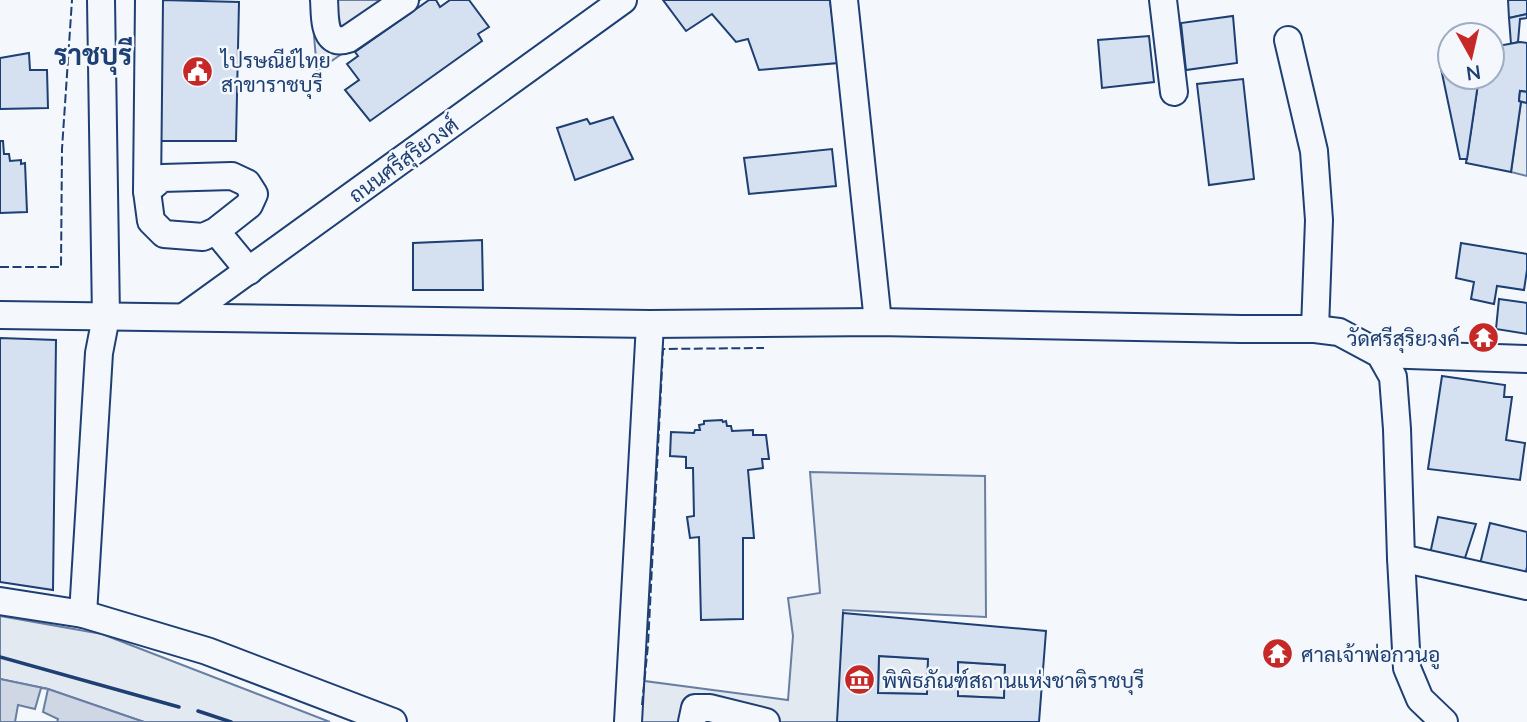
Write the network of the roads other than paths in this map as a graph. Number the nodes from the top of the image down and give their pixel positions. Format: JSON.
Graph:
{"nodes":[{"id":1,"x":101,"y":0,"type":"edge"},
{"id":2,"x":149,"y":0,"type":"edge"},
{"id":3,"x":324,"y":0,"type":"edge"},
{"id":4,"x":405,"y":0,"type":"edge"},
{"id":5,"x":623,"y":0,"type":"edge"},
{"id":6,"x":844,"y":0,"type":"edge"},
{"id":7,"x":1163,"y":0,"type":"edge"},
{"id":8,"x":1288,"y":40,"type":"dead end"},
{"id":9,"x":1174,"y":92,"type":"dead end"},
{"id":10,"x":147,"y":191,"type":"junction"},
{"id":11,"x":215,"y":231,"type":"junction"},
{"id":12,"x":248,"y":271,"type":"junction"},
{"id":13,"x":0,"y":315,"type":"edge"},
{"id":14,"x":106,"y":317,"type":"junction"},
{"id":15,"x":184,"y":317,"type":"junction"},
{"id":16,"x":878,"y":322,"type":"junction"},
{"id":17,"x":650,"y":324,"type":"junction"},
{"id":18,"x":1315,"y":328,"type":"junction"},
{"id":19,"x":1380,"y":354,"type":"junction"},
{"id":20,"x":1526,"y":362,"type":"edge"},
{"id":21,"x":1401,"y":558,"type":"junction"},
{"id":22,"x":1527,"y":586,"type":"edge"},
{"id":23,"x":0,"y":601,"type":"edge"},
{"id":24,"x":83,"y":614,"type":"junction"},
{"id":25,"x":393,"y":722,"type":"edge"},
{"id":26,"x":628,"y":722,"type":"edge"},
{"id":27,"x":692,"y":722,"type":"edge"},
{"id":28,"x":766,"y":722,"type":"edge"},
{"id":29,"x":1444,"y":722,"type":"edge"}],
"edges":[{"from":1,"to":14,"type":"street"},
{"from":2,"to":10,"type":"street"},
{"from":3,"to":4,"type":"street"},
{"from":5,"to":12,"type":"street","name":"ถนนศรีสุริยวงศ์"},
{"from":6,"to":16,"type":"street"},
{"from":7,"to":9,"type":"street"},
{"from":8,"to":18,"type":"street"},
{"from":10,"to":11,"type":"street"},
{"from":10,"to":11,"type":"street"},
{"from":11,"to":12,"type":"street"},
{"from":12,"to":15,"type":"street","name":"ถนนศรีสุริยวงศ์"},
{"from":13,"to":14,"type":"street"},
{"from":14,"to":15,"type":"street"},
{"from":14,"to":24,"type":"street"},
{"from":15,"to":17,"type":"street"},
{"from":16,"to":17,"type":"street"},
{"from":16,"to":18,"type":"street"},
{"from":17,"to":26,"type":"street"},
{"from":18,"to":19,"type":"street"},
{"from":19,"to":20,"type":"street"},
{"from":19,"to":21,"type":"street"},
{"from":21,"to":22,"type":"street"},
{"from":21,"to":29,"type":"street"},
{"from":23,"to":24,"type":"street"},
{"from":24,"to":25,"type":"street"},
{"from":27,"to":28,"type":"street"}]}
